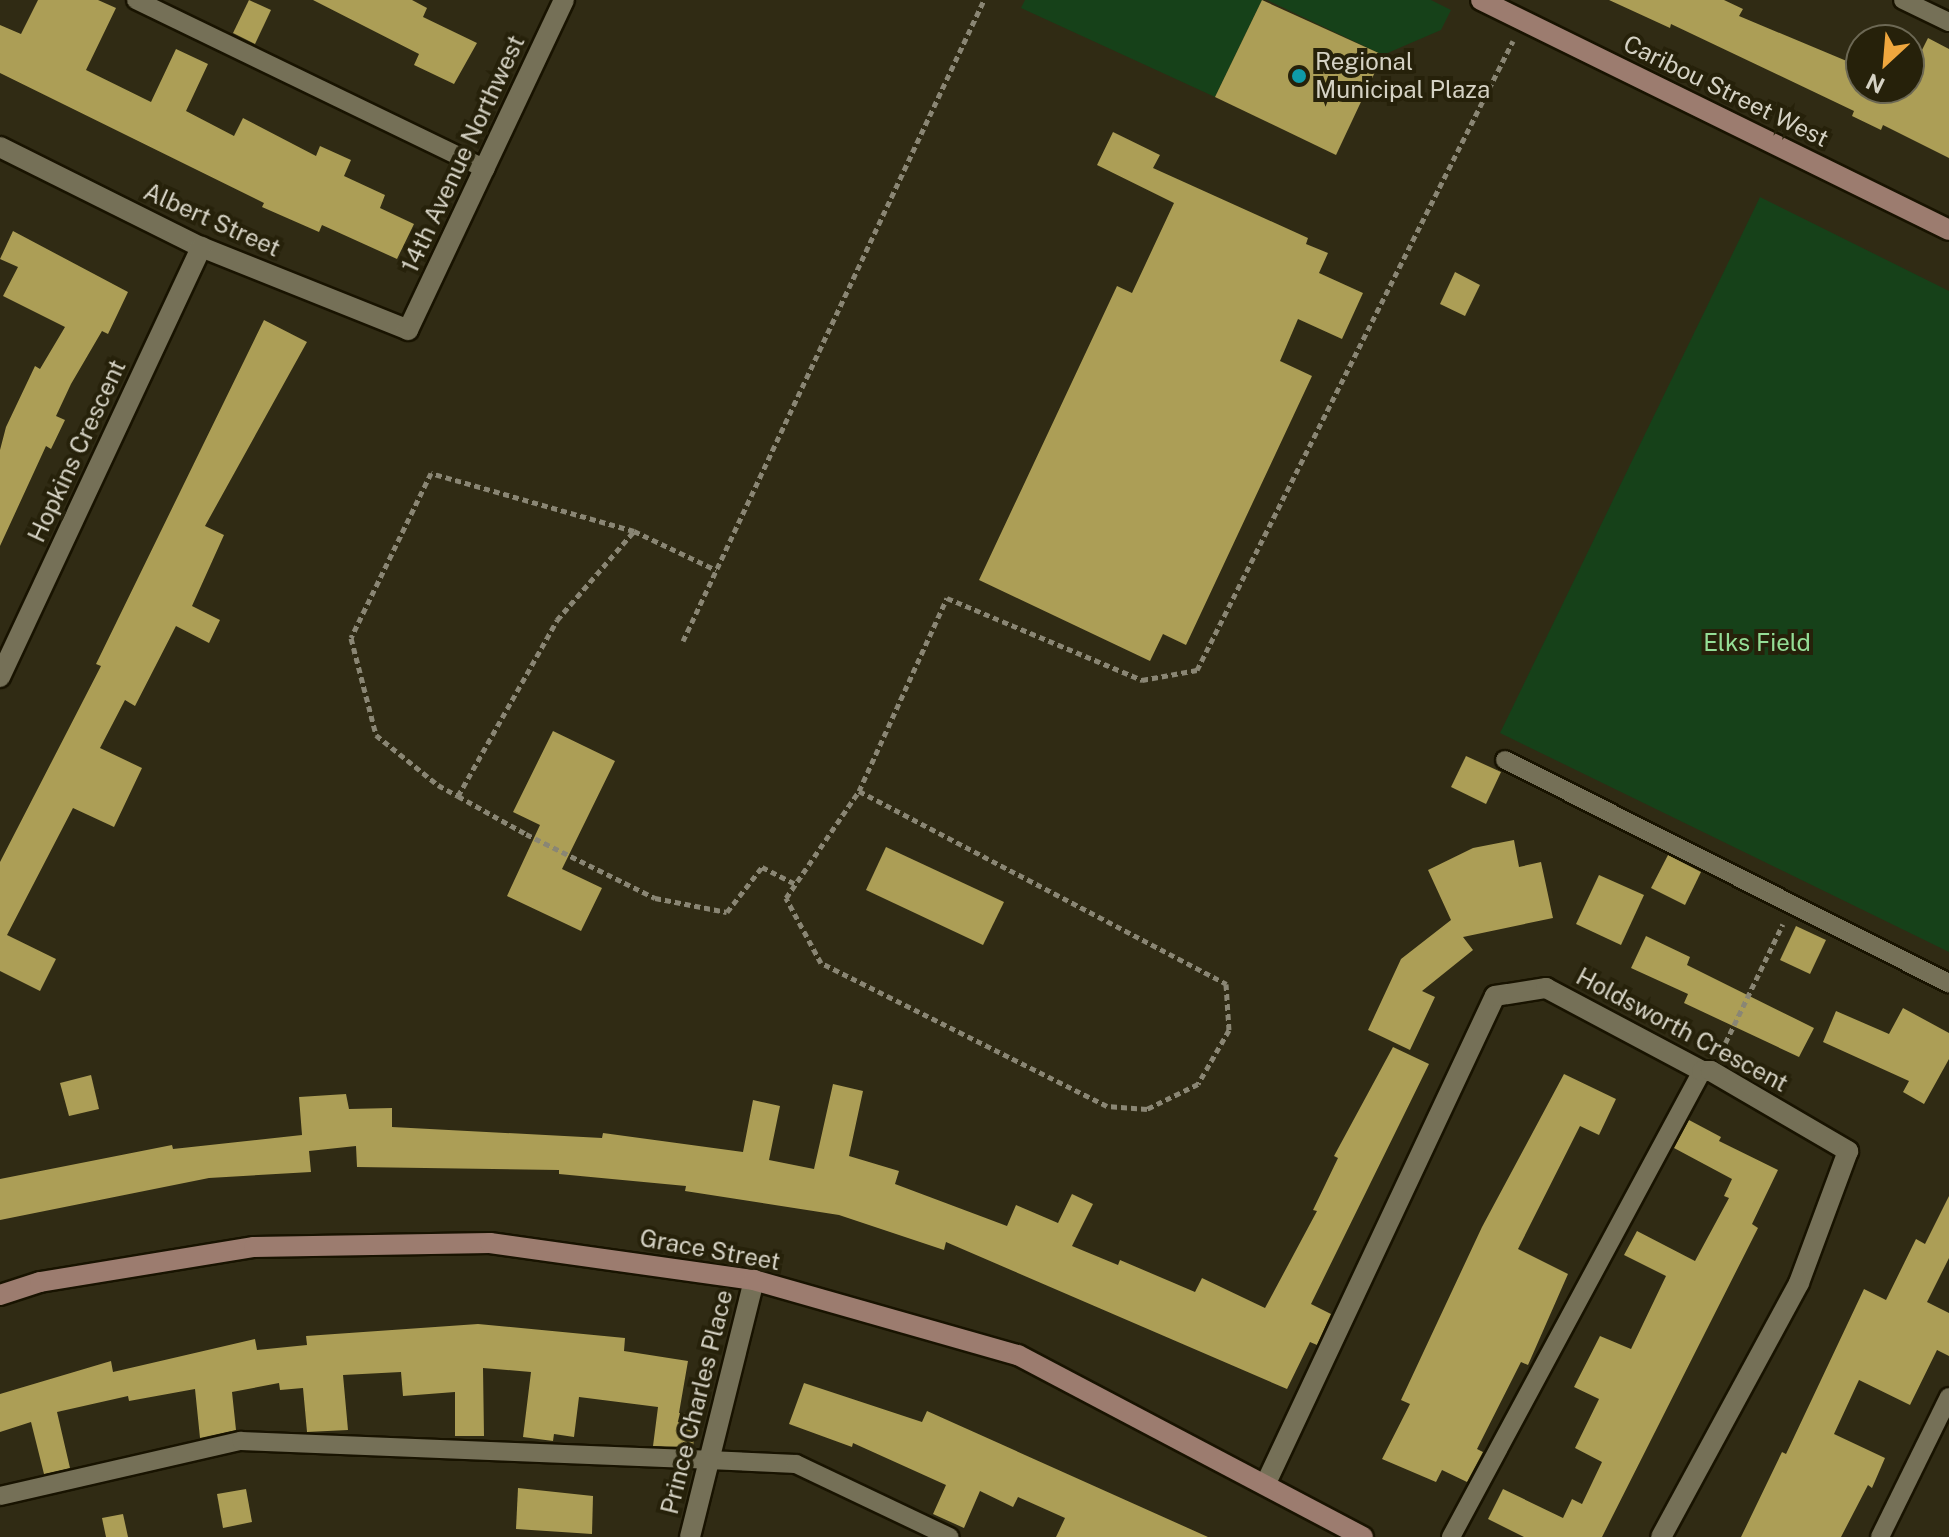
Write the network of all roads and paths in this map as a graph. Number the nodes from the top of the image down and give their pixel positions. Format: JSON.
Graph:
{"nodes":[{"id":1,"x":136,"y":0,"type":"edge"},
{"id":2,"x":564,"y":0,"type":"edge"},
{"id":3,"x":984,"y":0,"type":"edge"},
{"id":4,"x":1903,"y":0,"type":"edge"},
{"id":5,"x":1491,"y":2,"type":"edge"},
{"id":6,"x":1523,"y":21,"type":"junction"},
{"id":7,"x":1949,"y":22,"type":"edge"},
{"id":8,"x":0,"y":147,"type":"edge"},
{"id":9,"x":485,"y":169,"type":"junction"},
{"id":10,"x":1949,"y":230,"type":"edge"},
{"id":11,"x":201,"y":247,"type":"junction"},
{"id":12,"x":408,"y":330,"type":"joint"},
{"id":13,"x":634,"y":531,"type":"junction"},
{"id":14,"x":716,"y":570,"type":"junction"},
{"id":15,"x":683,"y":641,"type":"dead end"},
{"id":16,"x":0,"y":677,"type":"edge"},
{"id":17,"x":1505,"y":760,"type":"dead end"},
{"id":18,"x":859,"y":791,"type":"junction"},
{"id":19,"x":458,"y":796,"type":"junction"},
{"id":20,"x":796,"y":884,"type":"junction"},
{"id":21,"x":1794,"y":903,"type":"junction"},
{"id":22,"x":1949,"y":983,"type":"edge"},
{"id":23,"x":1707,"y":1071,"type":"junction"},
{"id":24,"x":754,"y":1280,"type":"junction"},
{"id":25,"x":0,"y":1295,"type":"edge"},
{"id":26,"x":1949,"y":1397,"type":"edge"},
{"id":27,"x":708,"y":1460,"type":"junction"},
{"id":28,"x":1266,"y":1483,"type":"junction"},
{"id":29,"x":0,"y":1496,"type":"edge"},
{"id":30,"x":944,"y":1536,"type":"edge"},
{"id":31,"x":690,"y":1537,"type":"edge"},
{"id":32,"x":1363,"y":1537,"type":"edge"},
{"id":33,"x":1451,"y":1537,"type":"edge"},
{"id":34,"x":1661,"y":1537,"type":"edge"},
{"id":35,"x":1880,"y":1537,"type":"edge"}],
"edges":[{"from":1,"to":9,"type":"lane"},
{"from":2,"to":9,"type":"street","name":"14th Avenue Northwest"},
{"from":3,"to":14,"type":"path"},
{"from":4,"to":7,"type":"lane"},
{"from":5,"to":6,"type":"street","name":"Caribou Street West"},
{"from":6,"to":10,"type":"street","name":"Caribou Street West"},
{"from":6,"to":18,"type":"path"},
{"from":8,"to":11,"type":"street","name":"Albert Street"},
{"from":9,"to":12,"type":"street","name":"14th Avenue Northwest"},
{"from":11,"to":12,"type":"street","name":"Albert Street"},
{"from":11,"to":16,"type":"street","name":"Hopkins Crescent"},
{"from":13,"to":14,"type":"path"},
{"from":13,"to":19,"type":"path"},
{"from":13,"to":19,"type":"path"},
{"from":14,"to":15,"type":"path"},
{"from":17,"to":21,"type":"lane"},
{"from":18,"to":20,"type":"path"},
{"from":18,"to":20,"type":"path"},
{"from":19,"to":20,"type":"path"},
{"from":21,"to":22,"type":"lane"},
{"from":21,"to":23,"type":"path"},
{"from":23,"to":28,"type":"street","name":"Holdsworth Crescent"},
{"from":23,"to":33,"type":"lane"},
{"from":23,"to":34,"type":"street","name":"Holdsworth Crescent"},
{"from":24,"to":25,"type":"street","name":"Grace Street"},
{"from":24,"to":27,"type":"street","name":"Prince Charles Place"},
{"from":24,"to":28,"type":"street","name":"Grace Street"},
{"from":26,"to":35,"type":"lane"},
{"from":27,"to":29,"type":"lane"},
{"from":27,"to":30,"type":"lane"},
{"from":27,"to":31,"type":"street","name":"Prince Charles Place"},
{"from":28,"to":32,"type":"street","name":"Grace Street"}]}
